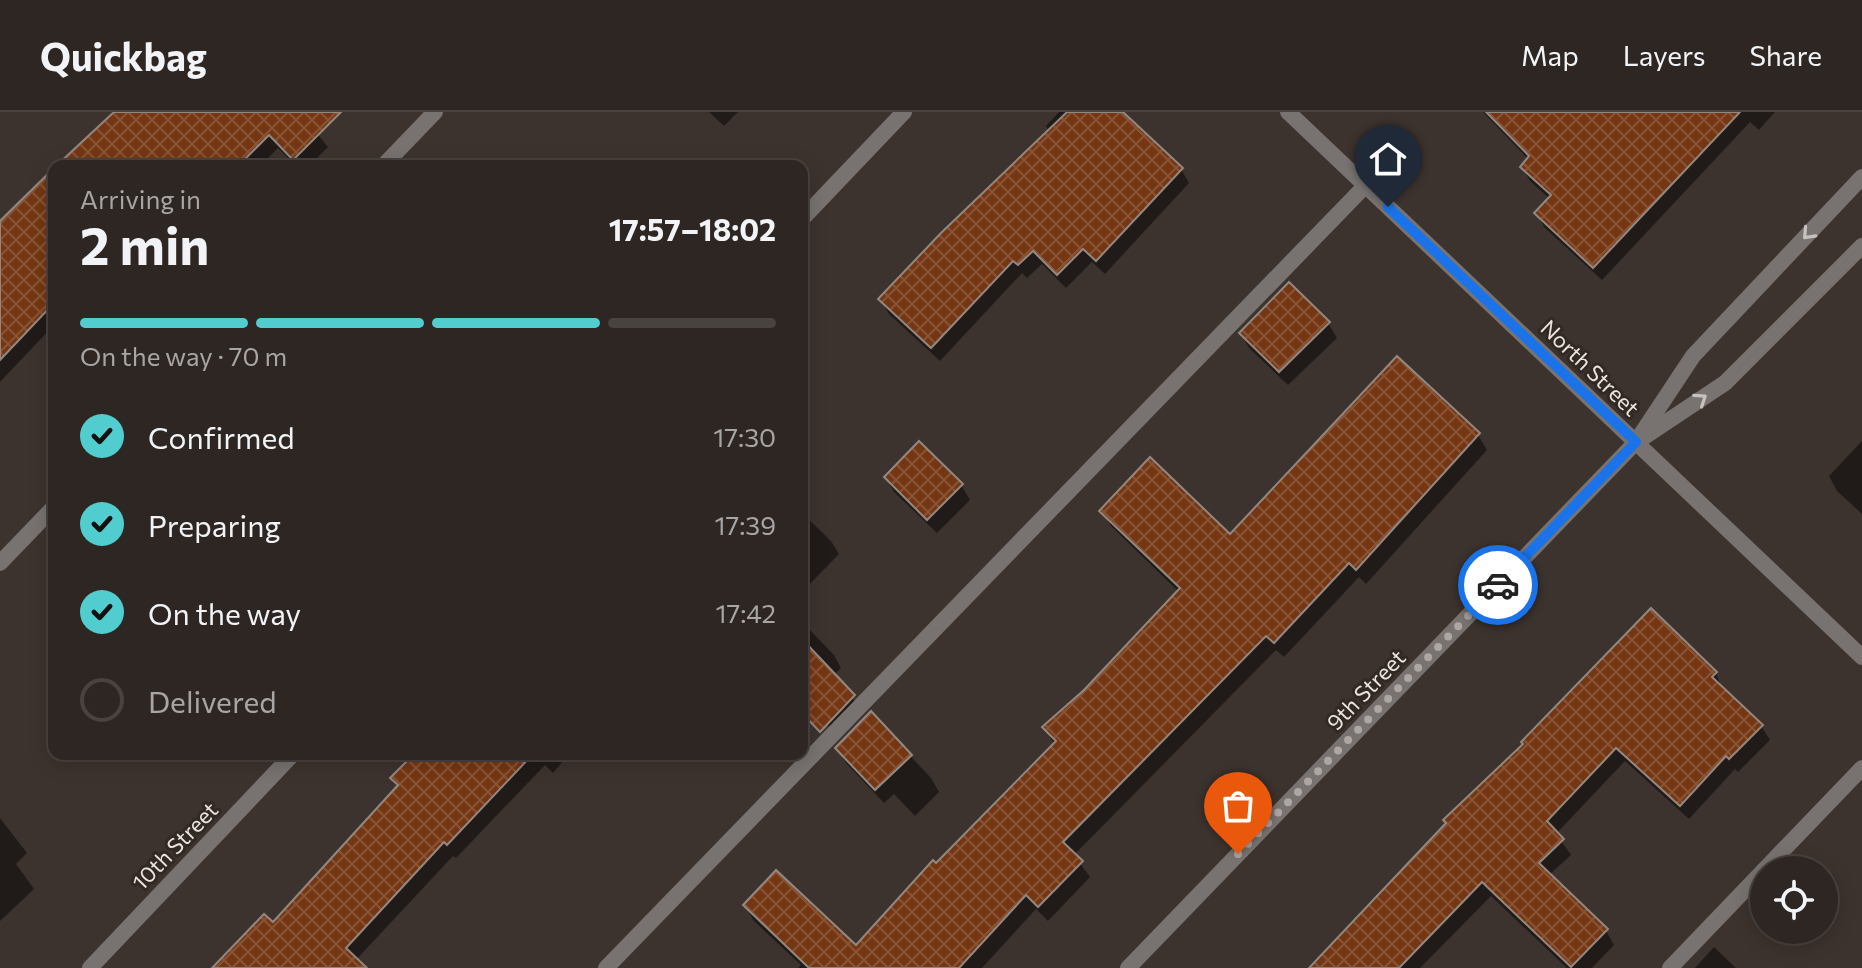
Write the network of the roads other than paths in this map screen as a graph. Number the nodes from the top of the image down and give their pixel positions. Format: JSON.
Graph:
{"nodes":[{"id":1,"x":435,"y":112,"type":"edge"},
{"id":2,"x":904,"y":112,"type":"edge"},
{"id":3,"x":1288,"y":112,"type":"edge"},
{"id":4,"x":389,"y":160,"type":"edge"},
{"id":5,"x":1862,"y":177,"type":"edge"},
{"id":6,"x":1366,"y":185,"type":"junction"},
{"id":7,"x":808,"y":213,"type":"edge"},
{"id":8,"x":1862,"y":246,"type":"edge"},
{"id":9,"x":1636,"y":442,"type":"junction"},
{"id":10,"x":48,"y":513,"type":"edge"},
{"id":11,"x":0,"y":563,"type":"edge"},
{"id":12,"x":1862,"y":657,"type":"edge"},
{"id":13,"x":287,"y":760,"type":"edge"},
{"id":14,"x":808,"y":760,"type":"edge"},
{"id":15,"x":808,"y":760,"type":"edge"},
{"id":16,"x":1862,"y":768,"type":"edge"},
{"id":17,"x":1777,"y":856,"type":"edge"},
{"id":18,"x":1750,"y":885,"type":"edge"},
{"id":19,"x":90,"y":968,"type":"edge"},
{"id":20,"x":606,"y":968,"type":"edge"},
{"id":21,"x":1128,"y":968,"type":"edge"},
{"id":22,"x":1670,"y":968,"type":"edge"}],
"edges":[{"from":1,"to":4,"type":"street"},
{"from":2,"to":7,"type":"street"},
{"from":3,"to":6,"type":"street","name":"North Street"},
{"from":5,"to":9,"type":"street","name":"9th Street","one_way":true},
{"from":6,"to":9,"type":"street","name":"North Street"},
{"from":6,"to":15,"type":"street"},
{"from":9,"to":8,"type":"street","name":"9th Street","one_way":true},
{"from":9,"to":12,"type":"street","name":"North Street"},
{"from":9,"to":21,"type":"street","name":"9th Street"},
{"from":10,"to":11,"type":"street"},
{"from":13,"to":19,"type":"street","name":"10th Street"},
{"from":14,"to":20,"type":"street"},
{"from":16,"to":17,"type":"street"},
{"from":18,"to":22,"type":"street"}]}
